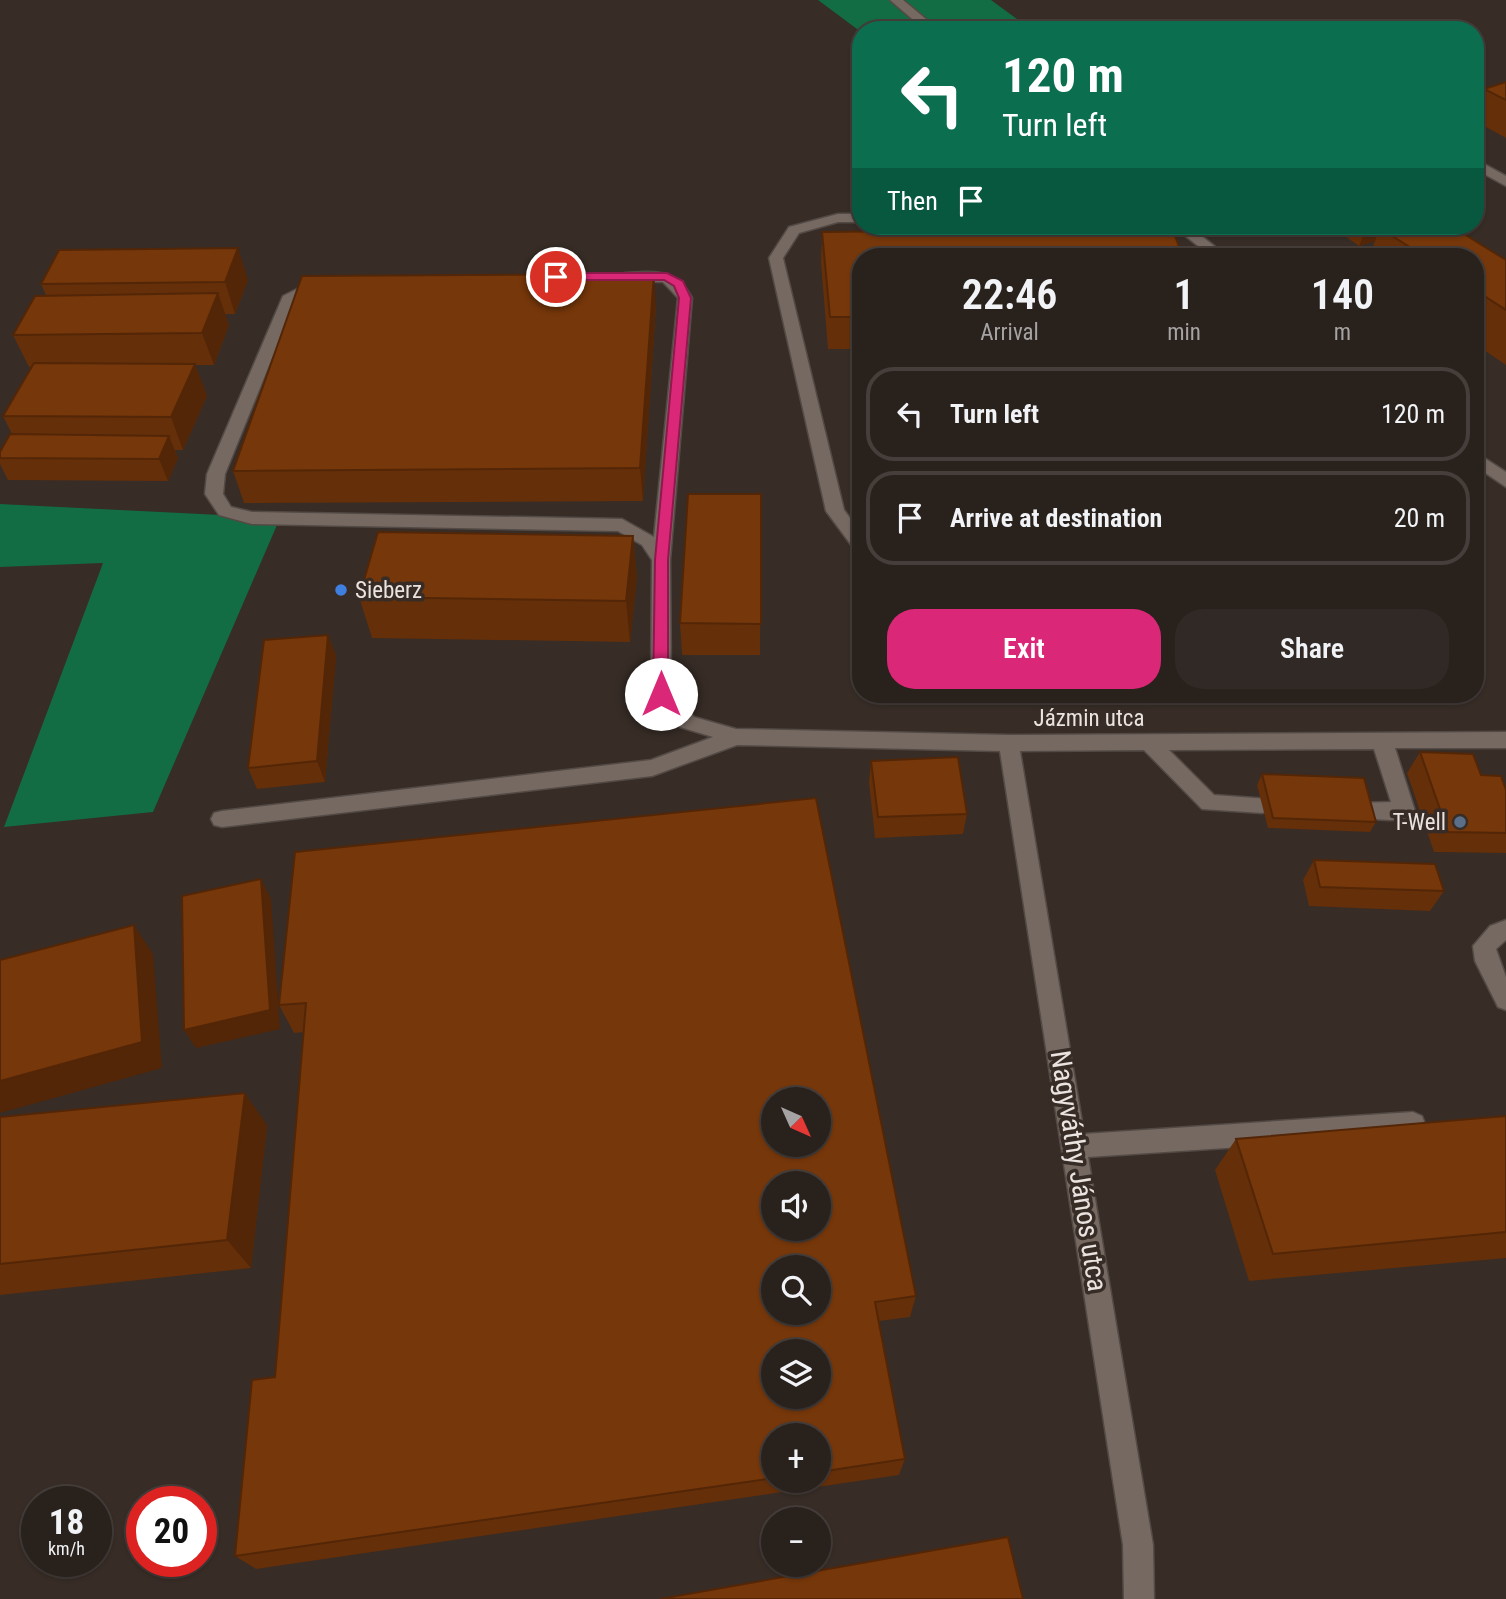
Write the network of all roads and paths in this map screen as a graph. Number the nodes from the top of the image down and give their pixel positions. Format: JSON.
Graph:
{"nodes":[{"id":1,"x":896,"y":0,"type":"edge"},
{"id":2,"x":922,"y":21,"type":"edge"},
{"id":3,"x":1484,"y":169,"type":"edge"},
{"id":4,"x":1506,"y":182,"type":"edge"},
{"id":5,"x":852,"y":218,"type":"edge"},
{"id":6,"x":1192,"y":235,"type":"edge"},
{"id":7,"x":1208,"y":248,"type":"edge"},
{"id":8,"x":333,"y":277,"type":"edge"},
{"id":9,"x":611,"y":277,"type":"edge"},
{"id":10,"x":1484,"y":464,"type":"edge"},
{"id":11,"x":1506,"y":481,"type":"edge"},
{"id":12,"x":852,"y":534,"type":"edge"},
{"id":13,"x":662,"y":560,"type":"junction"},
{"id":14,"x":736,"y":737,"type":"junction"},
{"id":15,"x":1506,"y":740,"type":"edge"},
{"id":16,"x":1382,"y":741,"type":"junction"},
{"id":17,"x":1149,"y":742,"type":"junction"},
{"id":18,"x":1009,"y":743,"type":"junction"},
{"id":19,"x":1262,"y":805,"type":"dead end"},
{"id":20,"x":1364,"y":809,"type":"edge"},
{"id":21,"x":222,"y":819,"type":"dead end"},
{"id":22,"x":1506,"y":930,"type":"edge"},
{"id":23,"x":1506,"y":1000,"type":"edge"},
{"id":24,"x":1438,"y":1122,"type":"edge"},
{"id":25,"x":1075,"y":1146,"type":"junction"},
{"id":26,"x":1139,"y":1599,"type":"edge"}],
"edges":[{"from":1,"to":2,"type":"street"},
{"from":3,"to":4,"type":"street"},
{"from":5,"to":12,"type":"street"},
{"from":6,"to":7,"type":"street"},
{"from":8,"to":13,"type":"street"},
{"from":9,"to":13,"type":"street"},
{"from":10,"to":11,"type":"street"},
{"from":13,"to":14,"type":"street"},
{"from":14,"to":18,"type":"street","name":"Jázmin utca"},
{"from":14,"to":21,"type":"street"},
{"from":15,"to":16,"type":"street","name":"Jázmin utca"},
{"from":16,"to":17,"type":"street","name":"Jázmin utca"},
{"from":16,"to":20,"type":"street"},
{"from":17,"to":18,"type":"street","name":"Jázmin utca"},
{"from":17,"to":19,"type":"street"},
{"from":18,"to":25,"type":"street","name":"Nagyváthy János utca"},
{"from":22,"to":23,"type":"street"},
{"from":24,"to":25,"type":"street"},
{"from":25,"to":26,"type":"street","name":"Nagyváthy János utca"}]}
